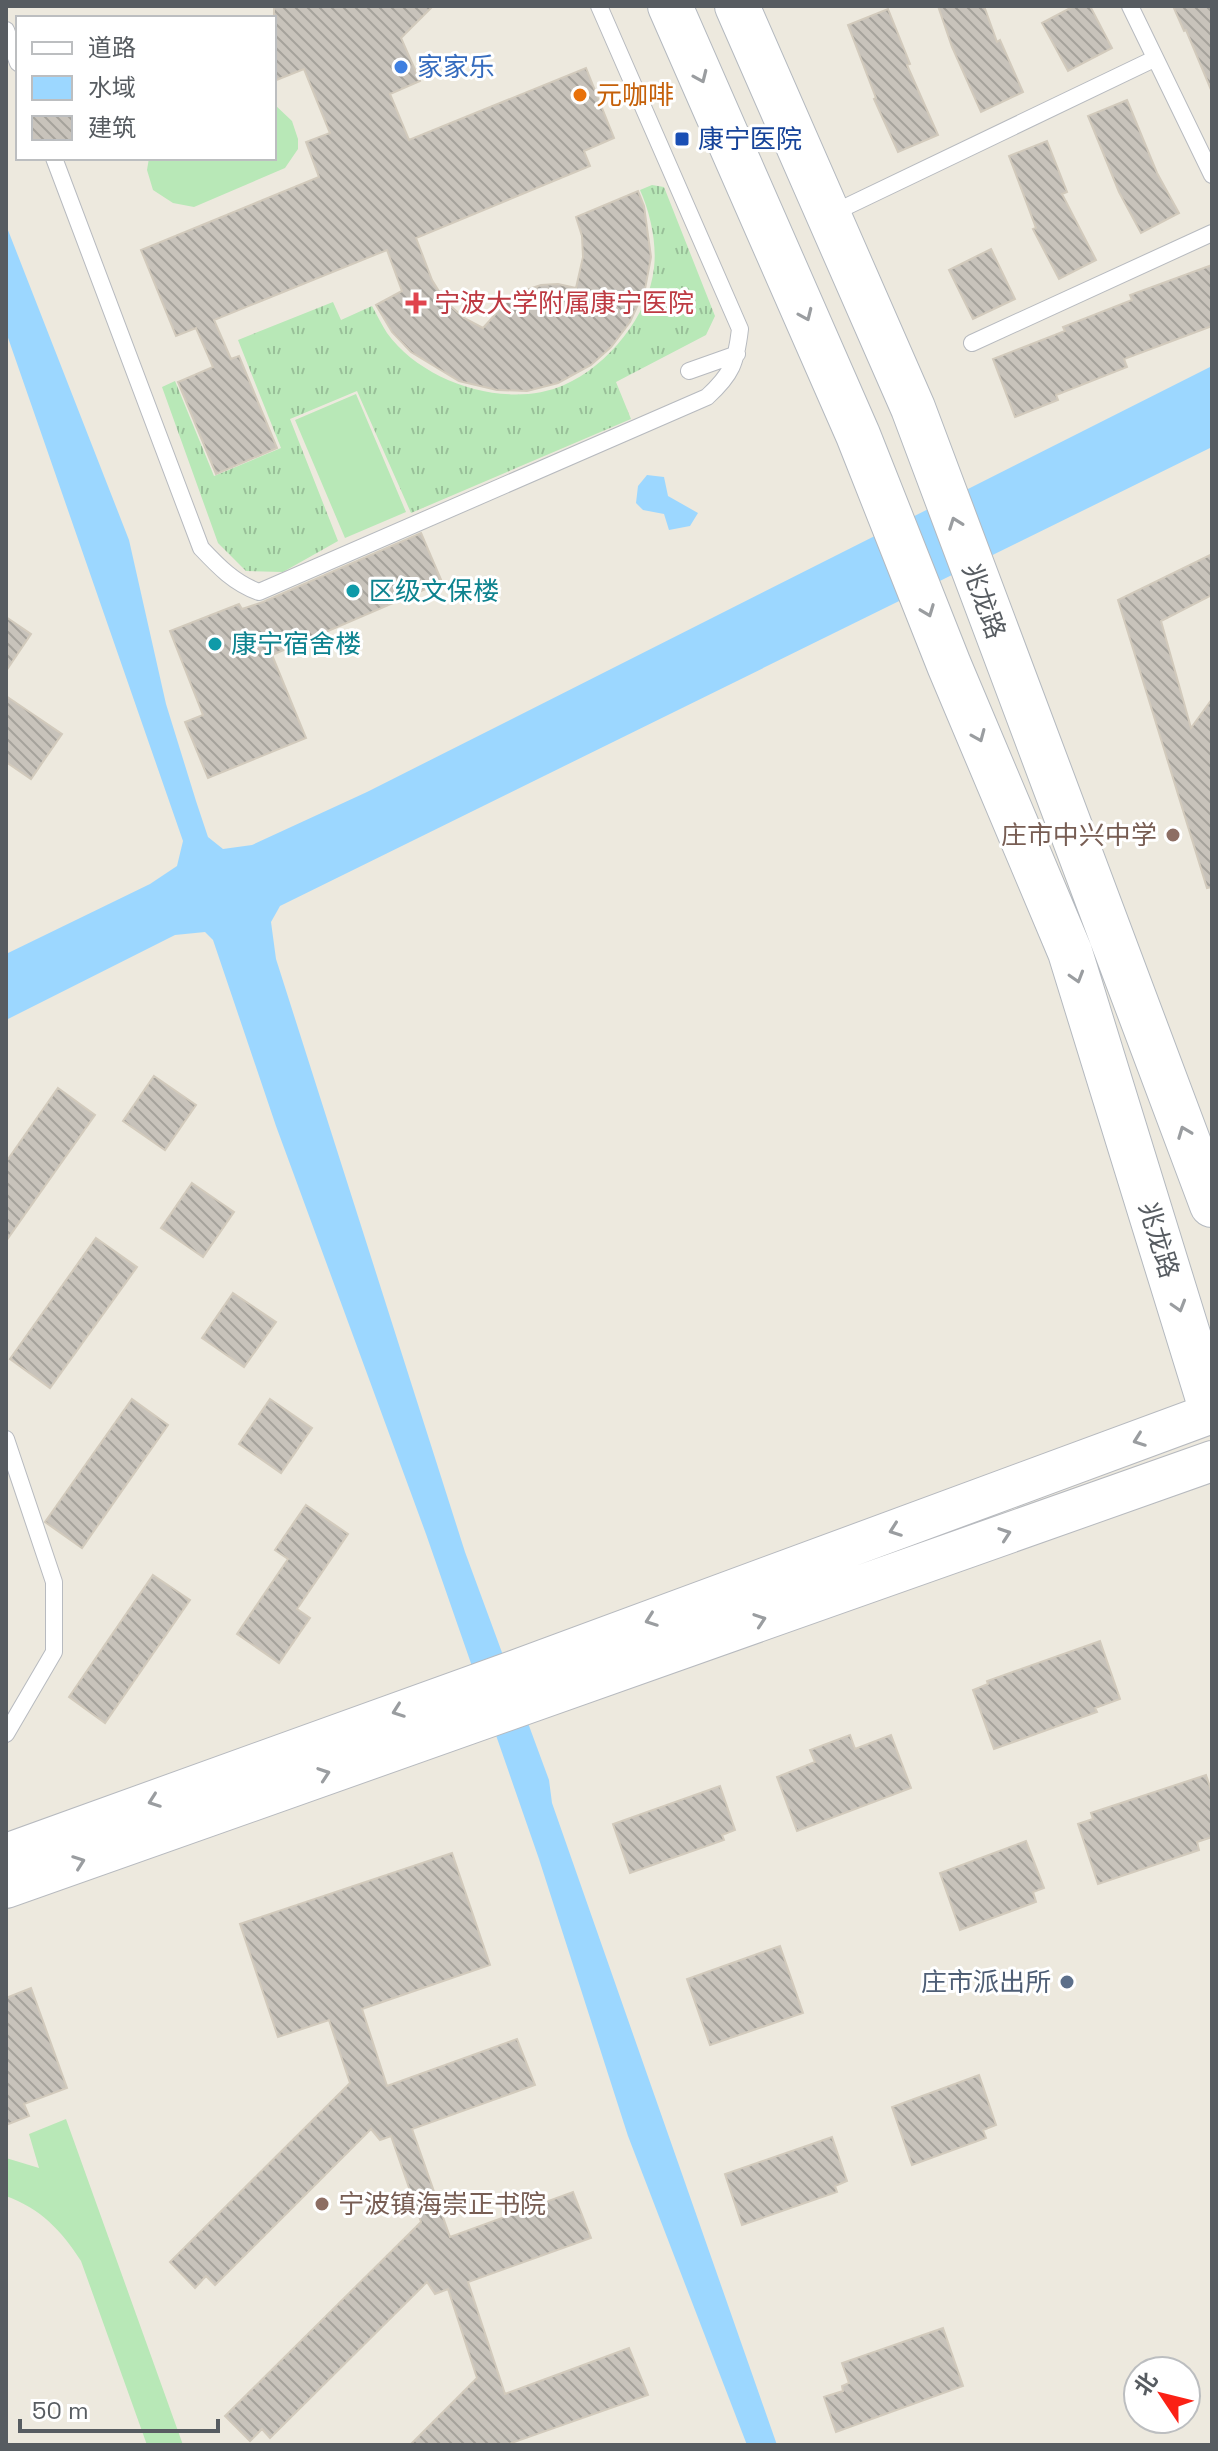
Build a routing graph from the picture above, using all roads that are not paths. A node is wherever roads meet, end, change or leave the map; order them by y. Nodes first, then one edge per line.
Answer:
1 (599, 6) edge
2 (670, 6) edge
3 (737, 6) edge
4 (1130, 6) edge
5 (6, 30) edge
6 (16, 58) edge
7 (1154, 59) junction
8 (55, 160) edge
9 (1212, 175) edge
10 (830, 215) junction
11 (1212, 233) edge
12 (972, 343) dead end
13 (737, 354) junction
14 (689, 371) dead end
15 (1212, 1205) edge
16 (1212, 1413) edge
17 (6, 1439) edge
18 (1212, 1461) edge
19 (522, 1686) junction
20 (477, 1701) junction
21 (6, 1734) edge
22 (6, 1854) edge
23 (6, 1888) edge

1 - 13 lane
2 -> 16 main road, 兆龙路
3 - 10 main road, 兆龙路
4 - 7 lane
5 - 6 lane
7 - 9 lane
7 - 10 lane
8 - 13 lane
15 -> 10 main road, 兆龙路
11 - 12 lane
13 - 14 lane
16 -> 19 street
17 - 21 lane
19 -> 18 street
19 - 20 street
20 -> 22 street
23 -> 20 street

